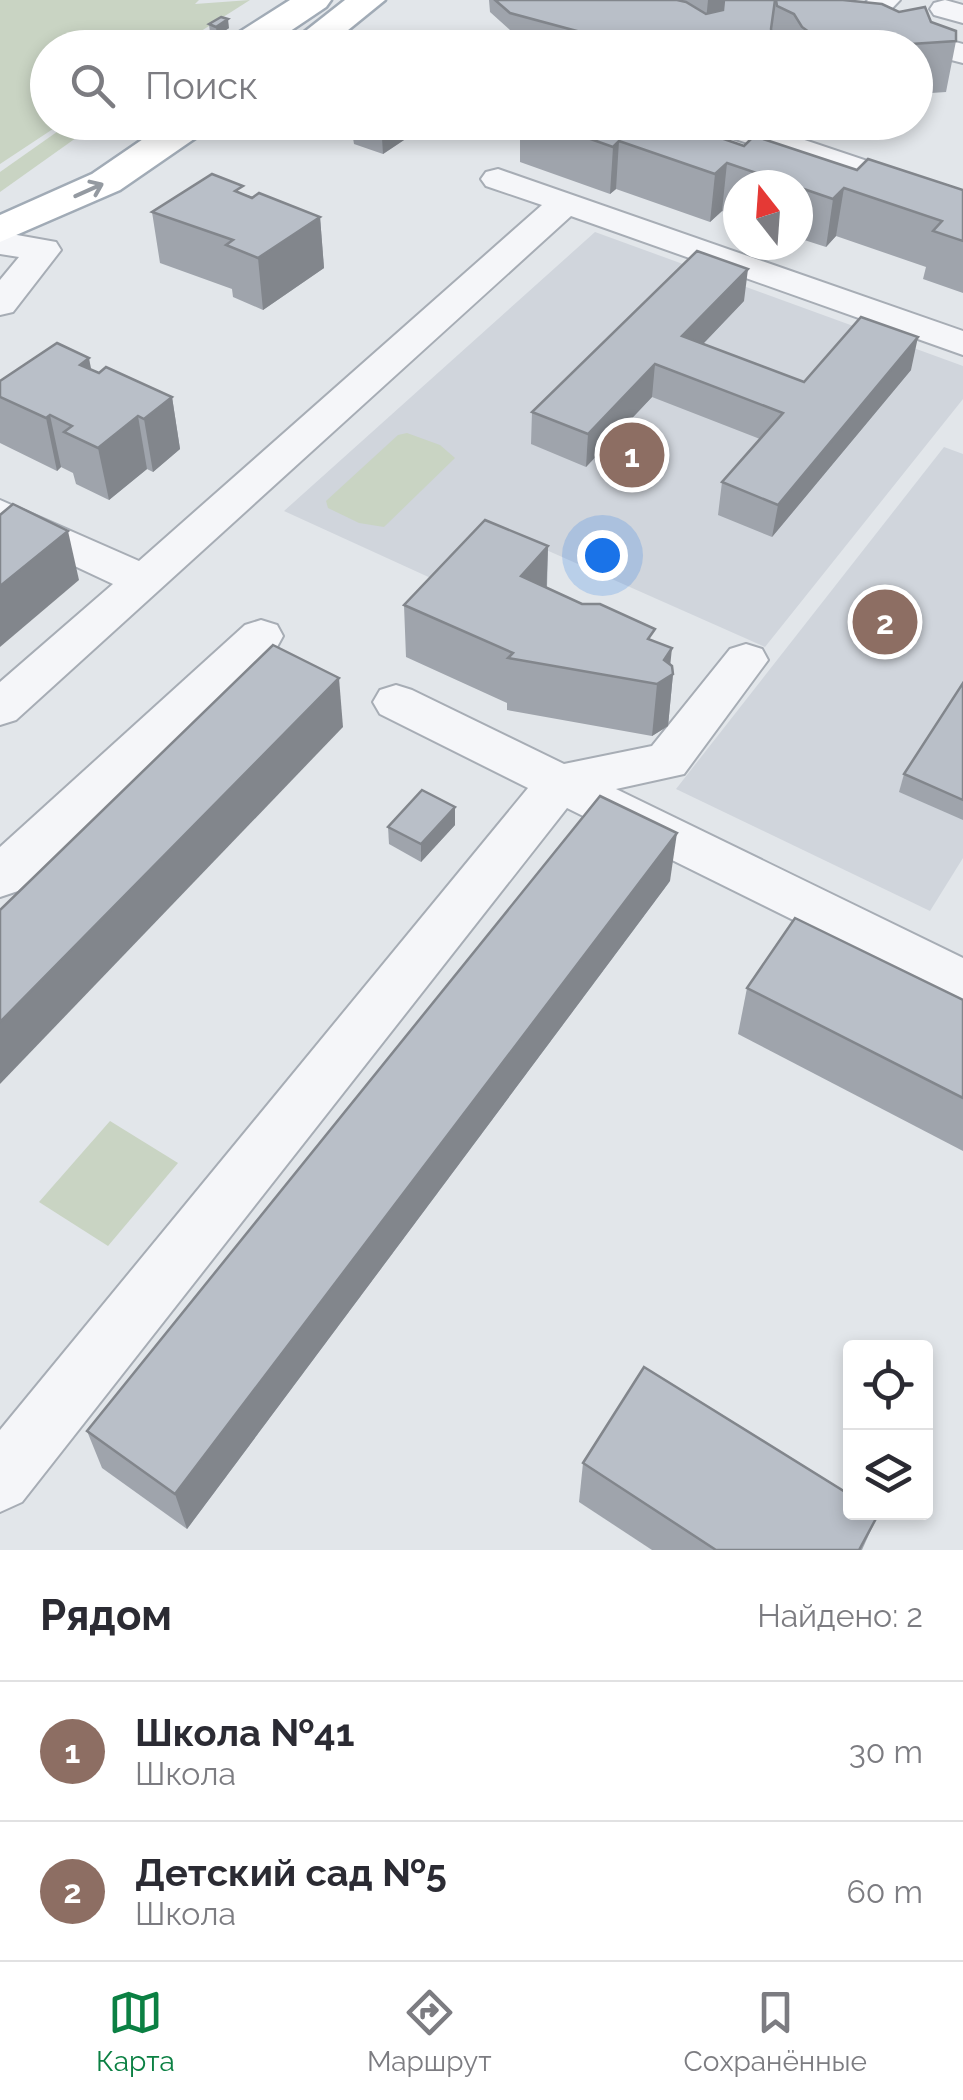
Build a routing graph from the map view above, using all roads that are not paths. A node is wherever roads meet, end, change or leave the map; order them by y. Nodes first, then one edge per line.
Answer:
1 (314, 0) edge
2 (368, 0) edge
3 (885, 0) edge
4 (268, 30) edge
5 (327, 30) edge
6 (873, 30) edge
7 (933, 46) edge
8 (963, 54) edge
9 (168, 140) edge
10 (771, 140) edge
11 (821, 140) edge
12 (78, 155) dead end
13 (498, 178) dead end
14 (929, 193) junction
15 (566, 202) junction
16 (963, 204) edge
17 (0, 220) edge
18 (0, 230) edge
19 (0, 243) edge
20 (712, 253) junction
21 (684, 280) edge
22 (0, 304) edge
23 (963, 344) edge
24 (0, 514) edge
25 (144, 580) junction
26 (261, 636) dead end
27 (746, 660) dead end
28 (396, 702) dead end
29 (0, 708) edge
30 (560, 783) junction
31 (0, 877) edge
32 (963, 982) edge
33 (0, 1480) edge

1 - 4 main road
2 - 5 main road
3 - 6 street
7 - 8 street
18 -> 9 main road
10 - 14 street
11 - 14 street
12 - 17 main road
13 - 15 street
14 - 16 street
15 - 20 street
15 - 25 street
19 - 22 street
20 - 21 street
20 - 23 street
24 - 25 street
25 - 29 street
26 - 31 street
27 - 30 street
28 - 30 street
30 - 32 street
30 - 33 street

